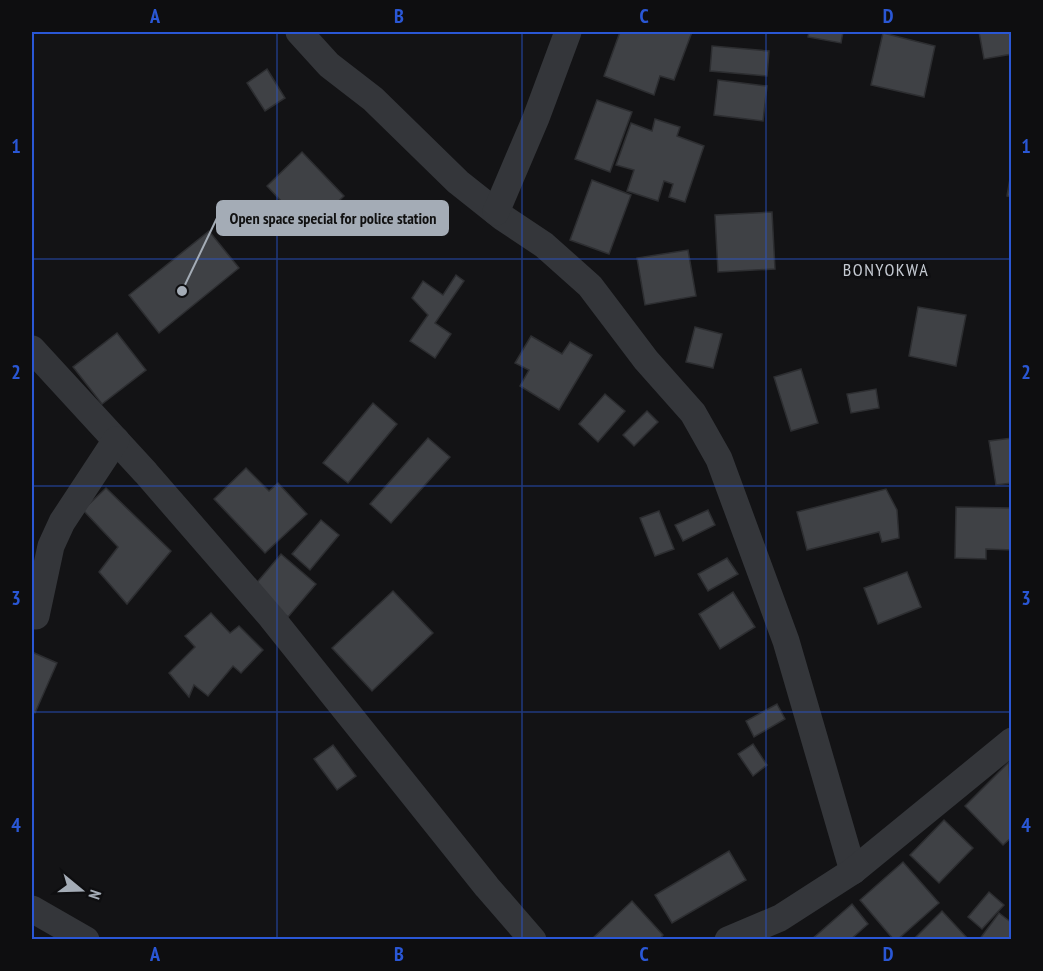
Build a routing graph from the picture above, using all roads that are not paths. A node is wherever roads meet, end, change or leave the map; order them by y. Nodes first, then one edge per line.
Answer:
1 (298, 32) edge
2 (568, 32) edge
3 (496, 212) junction
4 (32, 349) edge
5 (116, 440) junction
6 (36, 616) dead end
7 (1011, 741) edge
8 (853, 871) junction
9 (32, 909) edge
10 (784, 929) edge
11 (86, 939) edge
12 (532, 939) edge
13 (728, 939) edge

1 - 3 street
2 - 3 street
3 - 8 street
4 - 5 street
5 - 6 street
5 - 12 street
7 - 8 street
8 - 10 street
9 - 11 street
10 - 13 street

